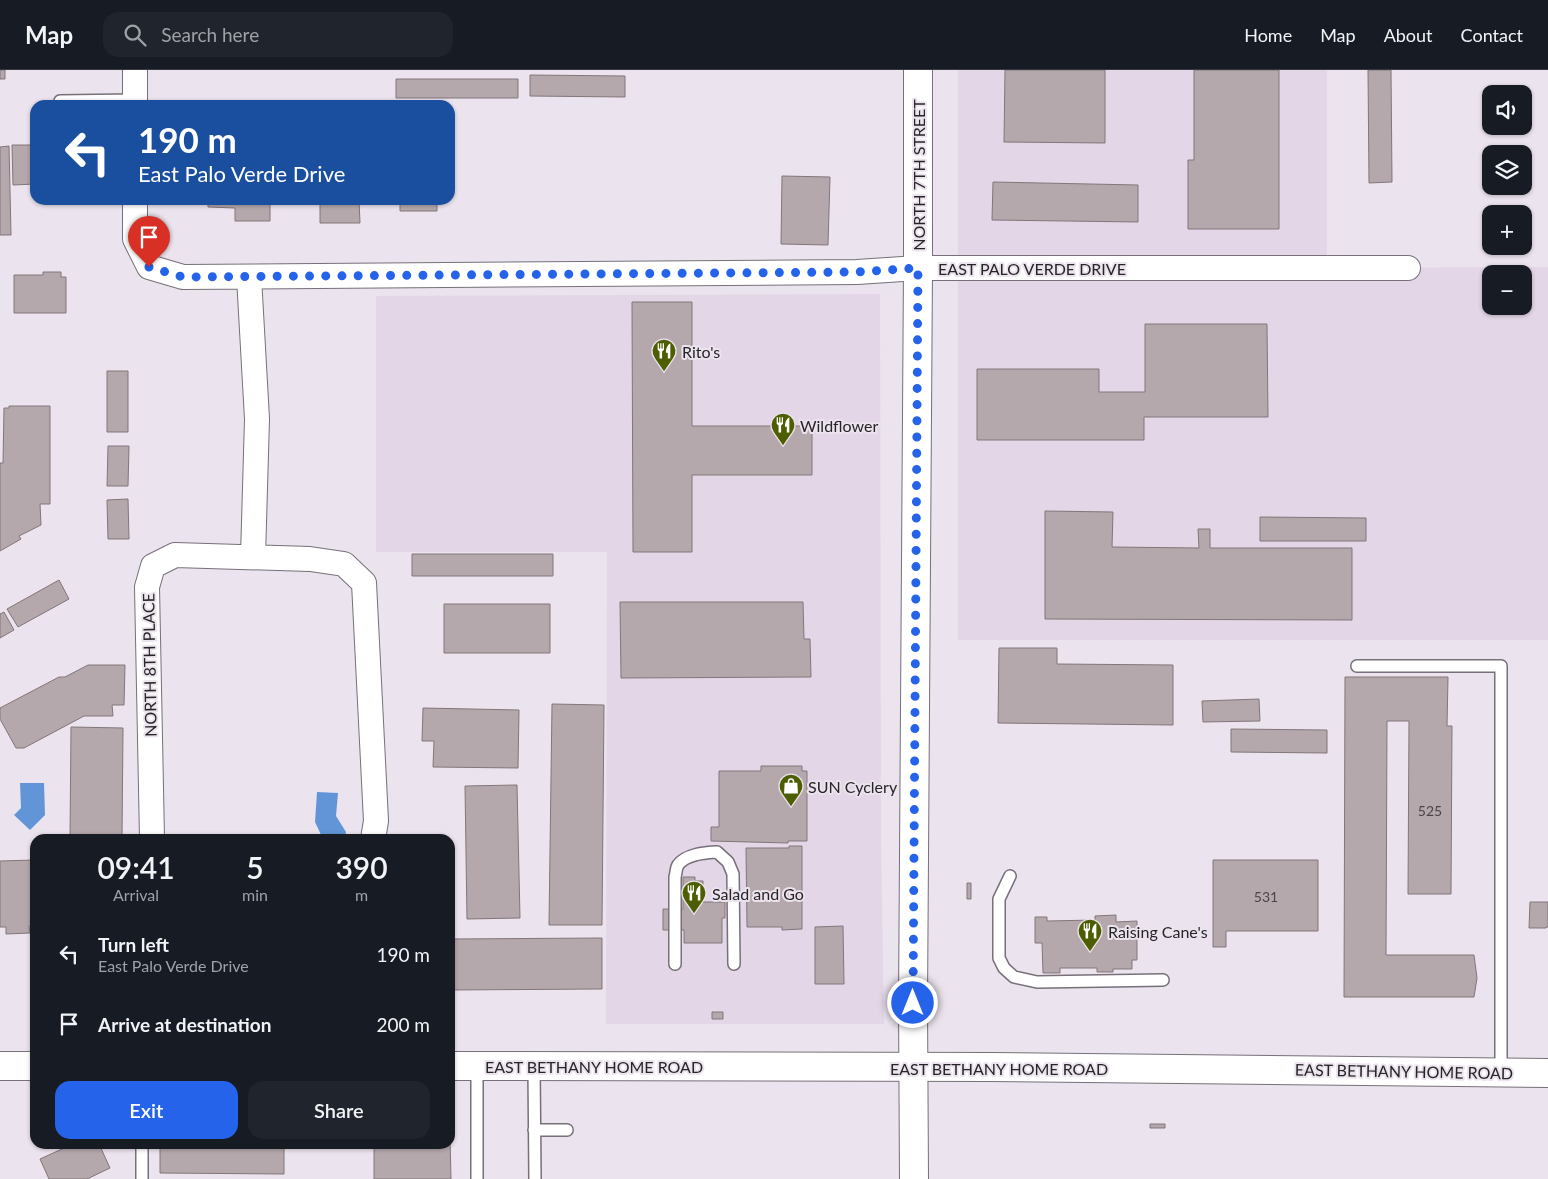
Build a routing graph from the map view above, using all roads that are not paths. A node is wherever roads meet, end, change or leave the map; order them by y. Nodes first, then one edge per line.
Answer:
1 (134, 70) edge
2 (918, 70) edge
3 (135, 100) edge
4 (135, 205) edge
5 (918, 268) junction
6 (1408, 268) dead end
7 (249, 277) junction
8 (253, 557) junction
9 (1357, 666) dead end
10 (152, 834) edge
11 (374, 834) edge
12 (1010, 876) dead end
13 (675, 964) dead end
14 (734, 964) dead end
15 (1163, 980) dead end
16 (0, 1066) edge
17 (30, 1066) edge
18 (455, 1066) edge
19 (477, 1066) junction
20 (534, 1066) junction
21 (913, 1068) junction
22 (1501, 1072) junction
23 (1548, 1073) edge
24 (534, 1130) junction
25 (568, 1130) dead end
26 (142, 1149) edge
27 (142, 1179) edge
28 (477, 1179) edge
29 (535, 1179) edge
30 (914, 1179) edge

1 - 3 street
2 - 5 main road, NORTH 7TH STREET
4 - 7 street, EAST PALO VERDE DRIVE
5 - 6 street, EAST PALO VERDE DRIVE
5 - 7 street, EAST PALO VERDE DRIVE
5 - 21 main road, NORTH 7TH STREET
7 - 8 street
8 - 10 street, NORTH 8TH PLACE
8 - 11 street, NORTH 8TH PLACE
9 - 22 lane
12 - 15 lane
13 - 14 lane
16 - 17 main road
18 - 19 main road, EAST BETHANY HOME ROAD
19 - 20 main road, EAST BETHANY HOME ROAD
19 - 28 lane
20 - 21 main road, EAST BETHANY HOME ROAD
20 - 24 lane
21 - 22 main road, EAST BETHANY HOME ROAD
21 - 30 main road, NORTH 7TH STREET
22 - 23 main road, EAST BETHANY HOME ROAD
24 - 25 lane
24 - 29 lane
26 - 27 lane

